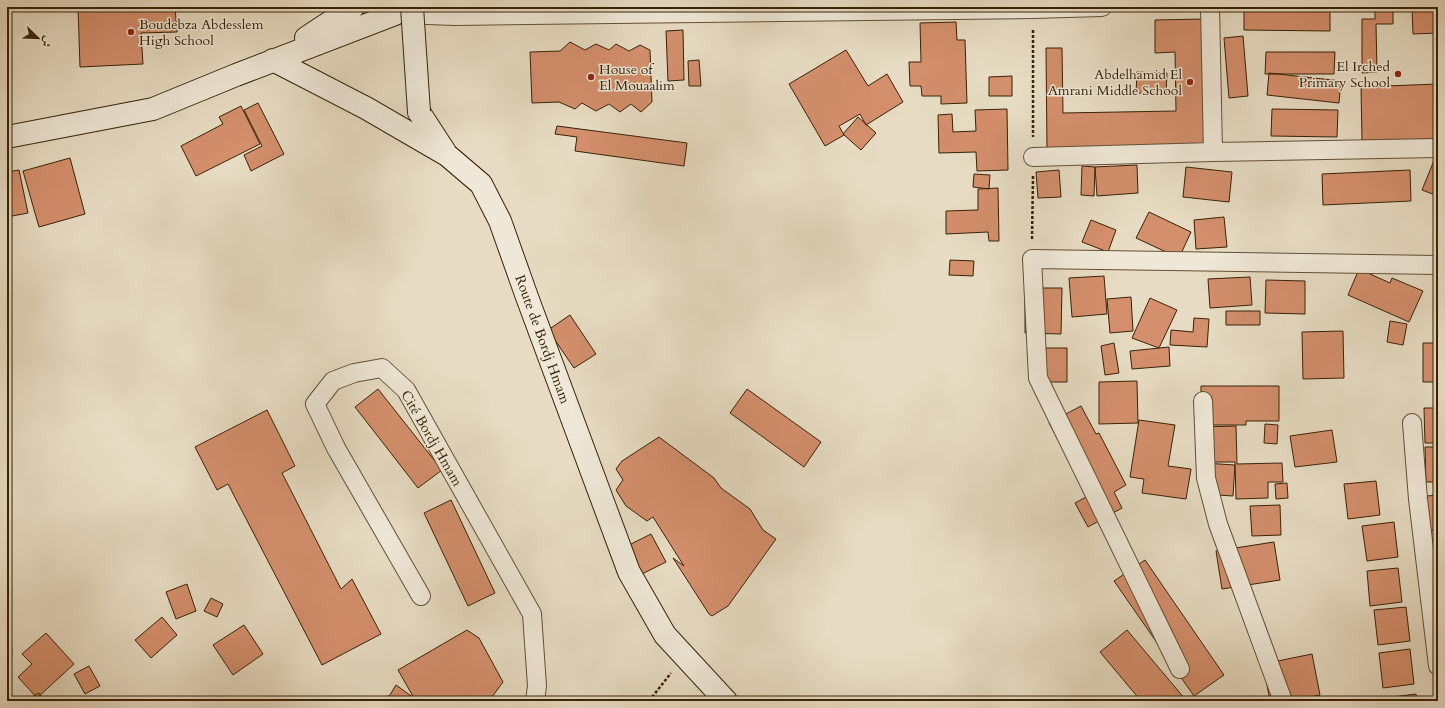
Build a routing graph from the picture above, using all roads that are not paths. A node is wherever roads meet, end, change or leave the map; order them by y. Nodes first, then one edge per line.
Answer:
1 (353, 7) edge
2 (1102, 7) edge
3 (1210, 7) edge
4 (1033, 8) edge
5 (404, 10) edge
6 (454, 11) edge
7 (273, 60) junction
8 (7, 136) edge
9 (1438, 148) edge
10 (1213, 152) junction
11 (447, 155) junction
12 (1033, 158) road end
13 (1438, 265) edge
14 (1203, 401) dead end
15 (1412, 423) dead end
16 (421, 596) dead end
17 (1438, 666) edge
18 (1180, 669) dead end
19 (535, 701) edge
20 (726, 701) edge
21 (1284, 701) edge

1 - 7 main road
2 - 4 street
3 - 10 street
4 - 6 street
5 - 6 street
5 - 7 main road
5 - 11 main road, bridge
7 - 8 main road
7 - 11 main road, Route de Bordj Hmam
9 - 10 street
10 - 12 street
11 - 20 main road, Route de Bordj Hmam
13 - 18 street
14 - 21 street
15 - 17 street
16 - 19 street, Cité Bordj Hmam

